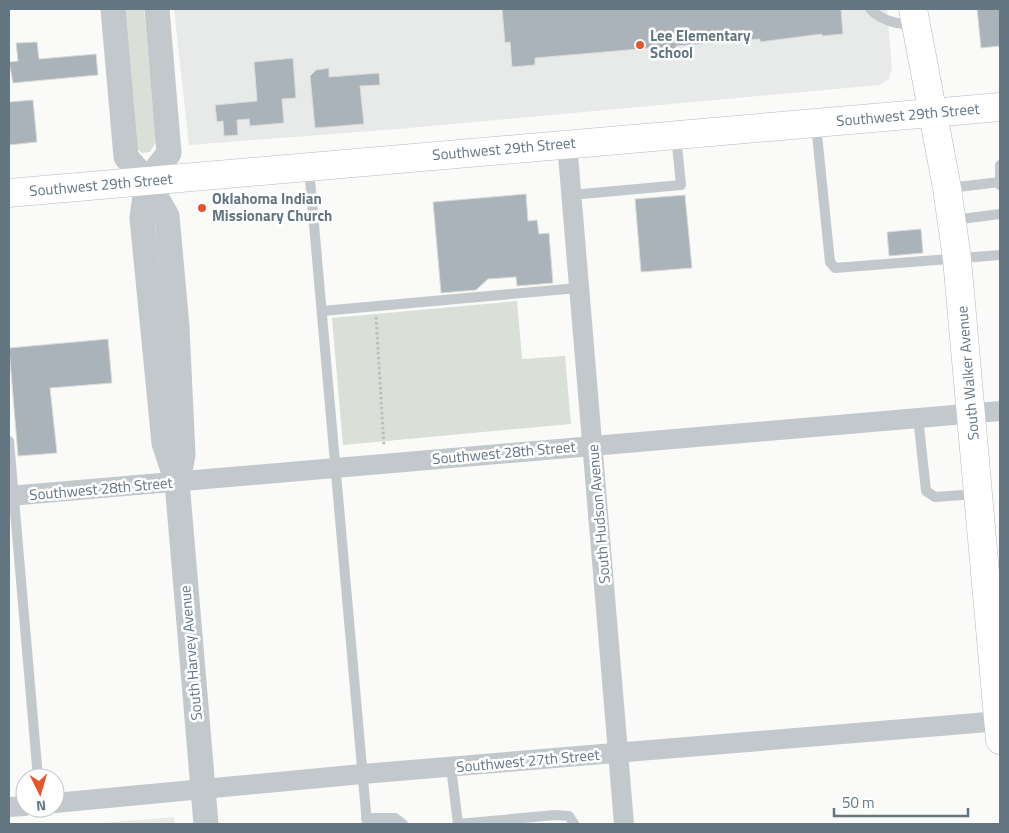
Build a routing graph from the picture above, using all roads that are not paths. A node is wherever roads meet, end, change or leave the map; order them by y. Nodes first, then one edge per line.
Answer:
1 (113, 9) edge
2 (157, 9) edge
3 (870, 9) edge
4 (914, 18) edge
5 (1000, 107) edge
6 (933, 112) junction
7 (816, 122) junction
8 (676, 134) junction
9 (567, 143) junction
10 (1000, 165) edge
11 (308, 166) junction
12 (147, 181) junction
13 (1000, 184) edge
14 (947, 188) junction
15 (9, 193) edge
16 (571, 195) junction
17 (1000, 214) edge
18 (952, 220) junction
19 (1000, 255) edge
20 (957, 258) junction
21 (578, 288) junction
22 (322, 311) junction
23 (1000, 411) edge
24 (972, 413) junction
25 (918, 417) junction
26 (9, 441) edge
27 (593, 445) junction
28 (335, 469) junction
29 (177, 482) junction
30 (979, 494) junction
31 (11, 496) edge
32 (1000, 728) edge
33 (619, 754) junction
34 (451, 767) junction
35 (37, 768) edge
36 (362, 774) junction
37 (203, 790) junction
38 (65, 802) edge
39 (366, 821) edge
40 (206, 824) edge
41 (403, 824) edge
42 (458, 824) edge
43 (574, 824) edge
44 (624, 824) edge

1 - 12 street, South Harvey Avenue
2 - 12 street
3 - 4 lane
4 - 6 main road, South Walker Avenue
5 - 6 main road, Southwest 29th Street
6 - 7 main road, Southwest 29th Street
6 - 14 main road, South Walker Avenue
7 - 8 main road, Southwest 29th Street
7 - 20 lane
8 - 9 main road, Southwest 29th Street
8 - 16 lane
9 - 11 main road, Southwest 29th Street
9 - 16 street, South Hudson Avenue
10 - 13 lane
11 - 12 main road, Southwest 29th Street
11 - 22 lane
12 - 15 main road, Southwest 29th Street
12 - 29 street, South Harvey Avenue
13 - 14 lane
14 - 18 main road, South Walker Avenue
16 - 21 street, South Hudson Avenue
17 - 18 lane
18 - 20 main road, South Walker Avenue
19 - 20 lane
20 - 24 main road, South Walker Avenue
21 - 22 lane
21 - 27 street, South Hudson Avenue
22 - 28 lane
23 - 24 street, Southwest 28th Street
24 - 25 street, Southwest 28th Street
24 - 30 main road, South Walker Avenue
25 - 27 street, Southwest 28th Street
25 - 30 lane
26 - 31 lane
27 - 28 street, Southwest 28th Street
27 - 33 street, South Hudson Avenue
28 - 29 street, Southwest 28th Street
28 - 36 lane
29 - 31 street, Southwest 28th Street
29 - 37 street, South Harvey Avenue
30 - 32 main road, South Walker Avenue
31 - 35 lane
32 - 33 street, Southwest 27th Street
33 - 34 street, Southwest 27th Street
33 - 44 street, South Hudson Avenue
34 - 36 street, Southwest 27th Street
34 - 42 lane
36 - 37 street, Southwest 27th Street
36 - 39 lane
37 - 38 street, Southwest 27th Street
37 - 40 street, South Harvey Avenue
39 - 41 lane
42 - 43 lane

